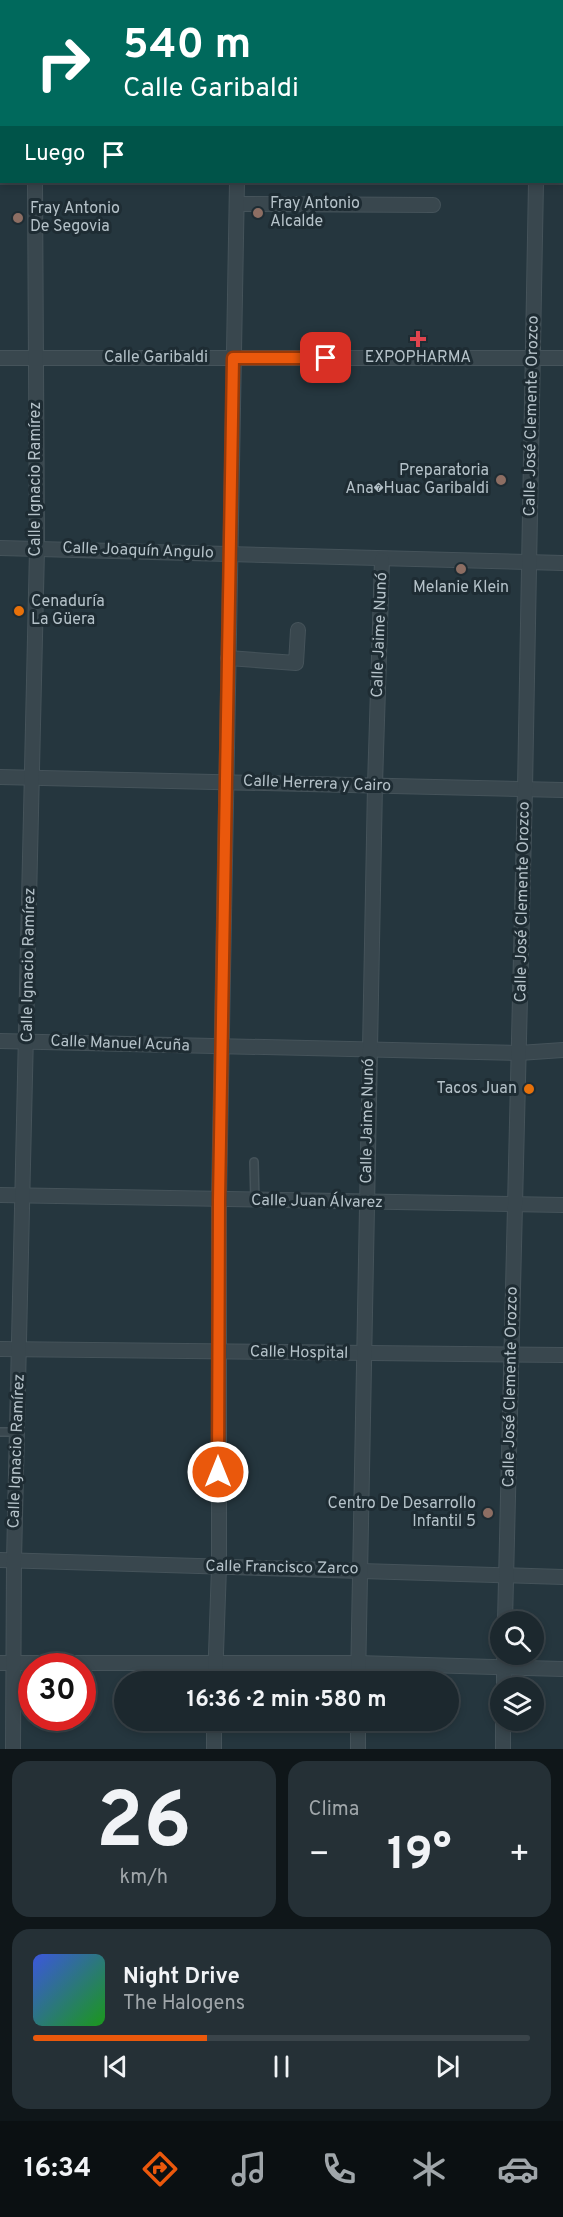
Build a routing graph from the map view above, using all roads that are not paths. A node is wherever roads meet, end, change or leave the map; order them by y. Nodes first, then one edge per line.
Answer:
1 (35, 183) edge
2 (237, 183) edge
3 (536, 183) edge
4 (237, 204) junction
5 (433, 205) dead end
6 (0, 358) edge
7 (35, 358) junction
8 (233, 358) junction
9 (533, 358) junction
10 (563, 358) edge
11 (0, 548) edge
12 (37, 549) junction
13 (230, 554) junction
14 (382, 560) junction
15 (529, 563) junction
16 (563, 563) edge
17 (298, 630) dead end
18 (228, 658) junction
19 (0, 777) edge
20 (32, 778) junction
21 (226, 781) junction
22 (375, 785) junction
23 (525, 789) junction
24 (563, 790) edge
25 (0, 1041) edge
26 (27, 1041) junction
27 (222, 1047) junction
28 (370, 1050) junction
29 (563, 1050) edge
30 (519, 1053) junction
31 (254, 1162) dead end
32 (0, 1195) edge
33 (23, 1196) junction
34 (219, 1200) junction
35 (255, 1201) junction
36 (366, 1203) junction
37 (563, 1205) edge
38 (515, 1206) junction
39 (0, 1349) edge
40 (20, 1350) junction
41 (217, 1352) junction
42 (362, 1354) junction
43 (563, 1354) edge
44 (512, 1355) junction
45 (0, 1432) edge
46 (18, 1432) junction
47 (0, 1560) edge
48 (14, 1561) junction
49 (219, 1567) junction
50 (361, 1570) junction
51 (506, 1575) junction
52 (563, 1577) edge
53 (505, 1611) edge
54 (490, 1660) edge
55 (0, 1663) edge
56 (14, 1663) junction
57 (215, 1663) junction
58 (357, 1663) junction
59 (537, 1665) edge
60 (563, 1669) edge
61 (215, 1671) edge
62 (357, 1671) edge
63 (214, 1731) edge
64 (358, 1731) edge
65 (503, 1731) edge
66 (13, 1749) edge
67 (213, 1749) edge
68 (358, 1749) edge
69 (503, 1749) edge

1 - 7 street, Calle Ignacio Ramírez
2 - 4 street
3 - 9 street, Calle José Clemente Orozco
4 - 5 street
4 - 8 street
6 - 7 street, Calle Garibaldi
7 - 8 street, Calle Garibaldi
7 - 12 street, Calle Ignacio Ramírez
8 - 9 street, Calle Garibaldi
8 - 13 street
9 - 10 street, Calle Garibaldi
9 - 15 street, Calle José Clemente Orozco
11 - 12 street, Calle Joaquín Angulo
12 - 13 street, Calle Joaquín Angulo
12 - 20 street, Calle Ignacio Ramírez
13 - 14 street, Calle Joaquín Angulo
13 - 18 street
14 - 15 street, Calle Joaquín Angulo
14 - 22 street, Calle Jaime Nunó
15 - 16 street, Calle Joaquín Angulo
15 - 23 street, Calle José Clemente Orozco
17 - 18 street
18 - 21 street
19 - 20 street, Calle Herrera y Cairo
20 - 21 street, Calle Herrera y Cairo
20 - 26 street, Calle Ignacio Ramírez
21 - 22 street, Calle Herrera y Cairo
21 - 27 street
22 - 23 street, Calle Herrera y Cairo
22 - 28 street, Calle Jaime Nunó
23 - 24 street, Calle Herrera y Cairo
23 - 30 street, Calle José Clemente Orozco
25 - 26 street, Calle Manuel Acuña
26 - 27 street, Calle Manuel Acuña
26 - 33 street, Calle Ignacio Ramírez
27 - 28 street, Calle Manuel Acuña
27 - 34 street
28 - 30 street, Calle Manuel Acuña
28 - 36 street, Calle Jaime Nunó
29 - 30 street, Calle Manuel Acuña
30 - 38 street, Calle José Clemente Orozco
31 - 35 lane
32 - 33 street, Calle Juan Álvarez
33 - 34 street, Calle Juan Álvarez
33 - 40 street, Calle Ignacio Ramírez
34 - 35 street, Calle Juan Álvarez
34 - 41 street
35 - 36 street, Calle Juan Álvarez
36 - 38 street, Calle Juan Álvarez
36 - 42 street, Calle Jaime Nunó
37 - 38 street, Calle Juan Álvarez
38 - 44 street, Calle José Clemente Orozco
39 - 40 street, Calle Hospital
40 - 41 street, Calle Hospital
40 - 46 street, Calle Ignacio Ramírez
41 - 42 street, Calle Hospital
41 - 49 street
42 - 44 street, Calle Hospital
42 - 50 street, Calle Jaime Nunó
43 - 44 street, Calle Hospital
44 - 51 street, Calle José Clemente Orozco
45 - 46 lane
46 - 48 street, Calle Ignacio Ramírez
47 - 48 street, Calle Francisco Zarco
48 - 49 street, Calle Francisco Zarco
48 - 56 street, Calle Ignacio Ramírez
49 - 50 street, Calle Francisco Zarco
49 - 57 street
50 - 51 street, Calle Francisco Zarco
50 - 58 street, Calle Jaime Nunó
51 - 52 street, Calle Francisco Zarco
51 - 53 street, Calle José Clemente Orozco
54 - 58 street
55 - 56 street
56 - 57 street
56 - 66 street, Calle Ignacio Ramírez
57 - 58 street
57 - 61 street
58 - 62 street, Calle Jaime Nunó
59 - 60 street
63 - 67 street
64 - 68 street
65 - 69 street

